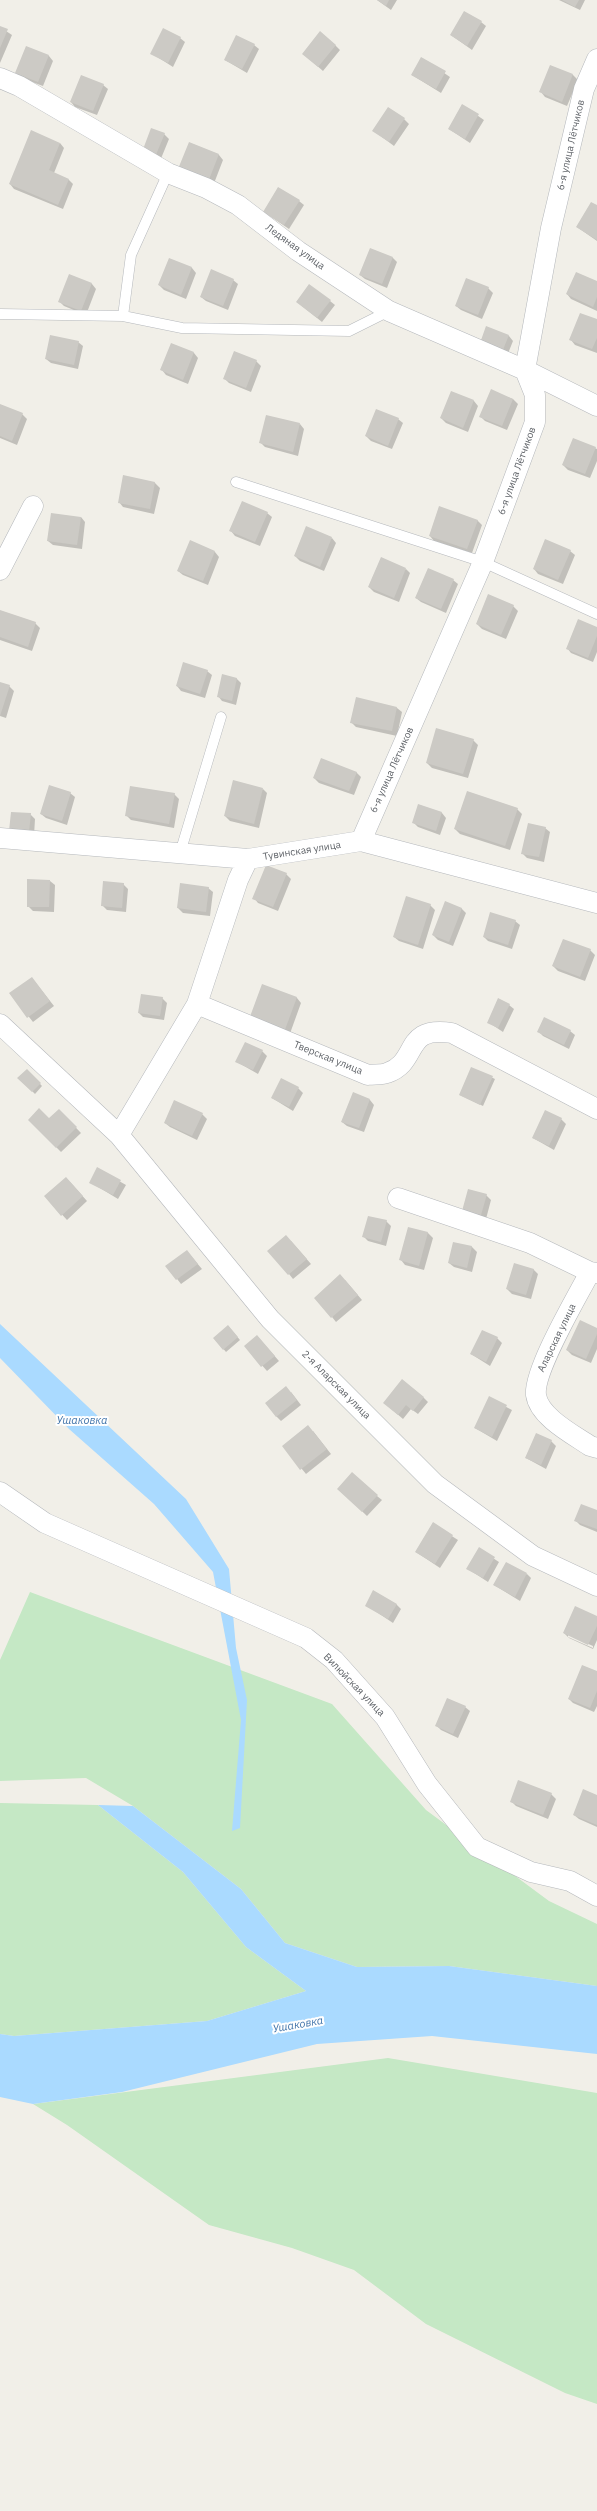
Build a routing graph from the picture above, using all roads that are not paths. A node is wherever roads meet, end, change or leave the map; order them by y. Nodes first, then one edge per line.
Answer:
1 (597, 60) edge
2 (0, 78) edge
3 (168, 173) junction
4 (389, 311) junction
5 (0, 314) edge
6 (123, 316) junction
7 (525, 370) junction
8 (597, 406) edge
9 (236, 482) dead end
10 (33, 506) dead end
11 (483, 562) junction
12 (0, 570) edge
13 (597, 614) edge
14 (221, 717) dead end
15 (0, 838) edge
16 (361, 841) junction
17 (180, 853) junction
18 (248, 859) junction
19 (597, 903) edge
20 (197, 1004) junction
21 (0, 1024) edge
22 (597, 1108) edge
23 (119, 1135) junction
24 (398, 1198) dead end
25 (593, 1273) edge
26 (597, 1448) edge
27 (0, 1492) edge
28 (597, 1586) edge
29 (597, 1896) edge

1 - 7 street, 6-я улица Лётчиков
2 - 3 street, Ледяная улица
3 - 4 street, Ледяная улица
3 - 6 lane
4 - 6 lane
4 - 7 street, Ледяная улица
5 - 6 lane
7 - 8 street, Ледяная улица
7 - 11 street, 6-я улица Лётчиков
9 - 11 lane
10 - 12 street
11 - 13 lane
11 - 16 street, 6-я улица Лётчиков
14 - 17 lane
15 - 17 street, Тувинская улица
16 - 18 street, Тувинская улица
16 - 19 street, Тувинская улица
17 - 18 street, Тувинская улица
18 - 20 street
20 - 22 street, Тверская улица
20 - 23 street
21 - 23 street, 2-я Аларская улица
23 - 28 street, 2-я Аларская улица
24 - 25 street
25 - 26 street, Аларская улица
27 - 29 street, Вилюйская улица

